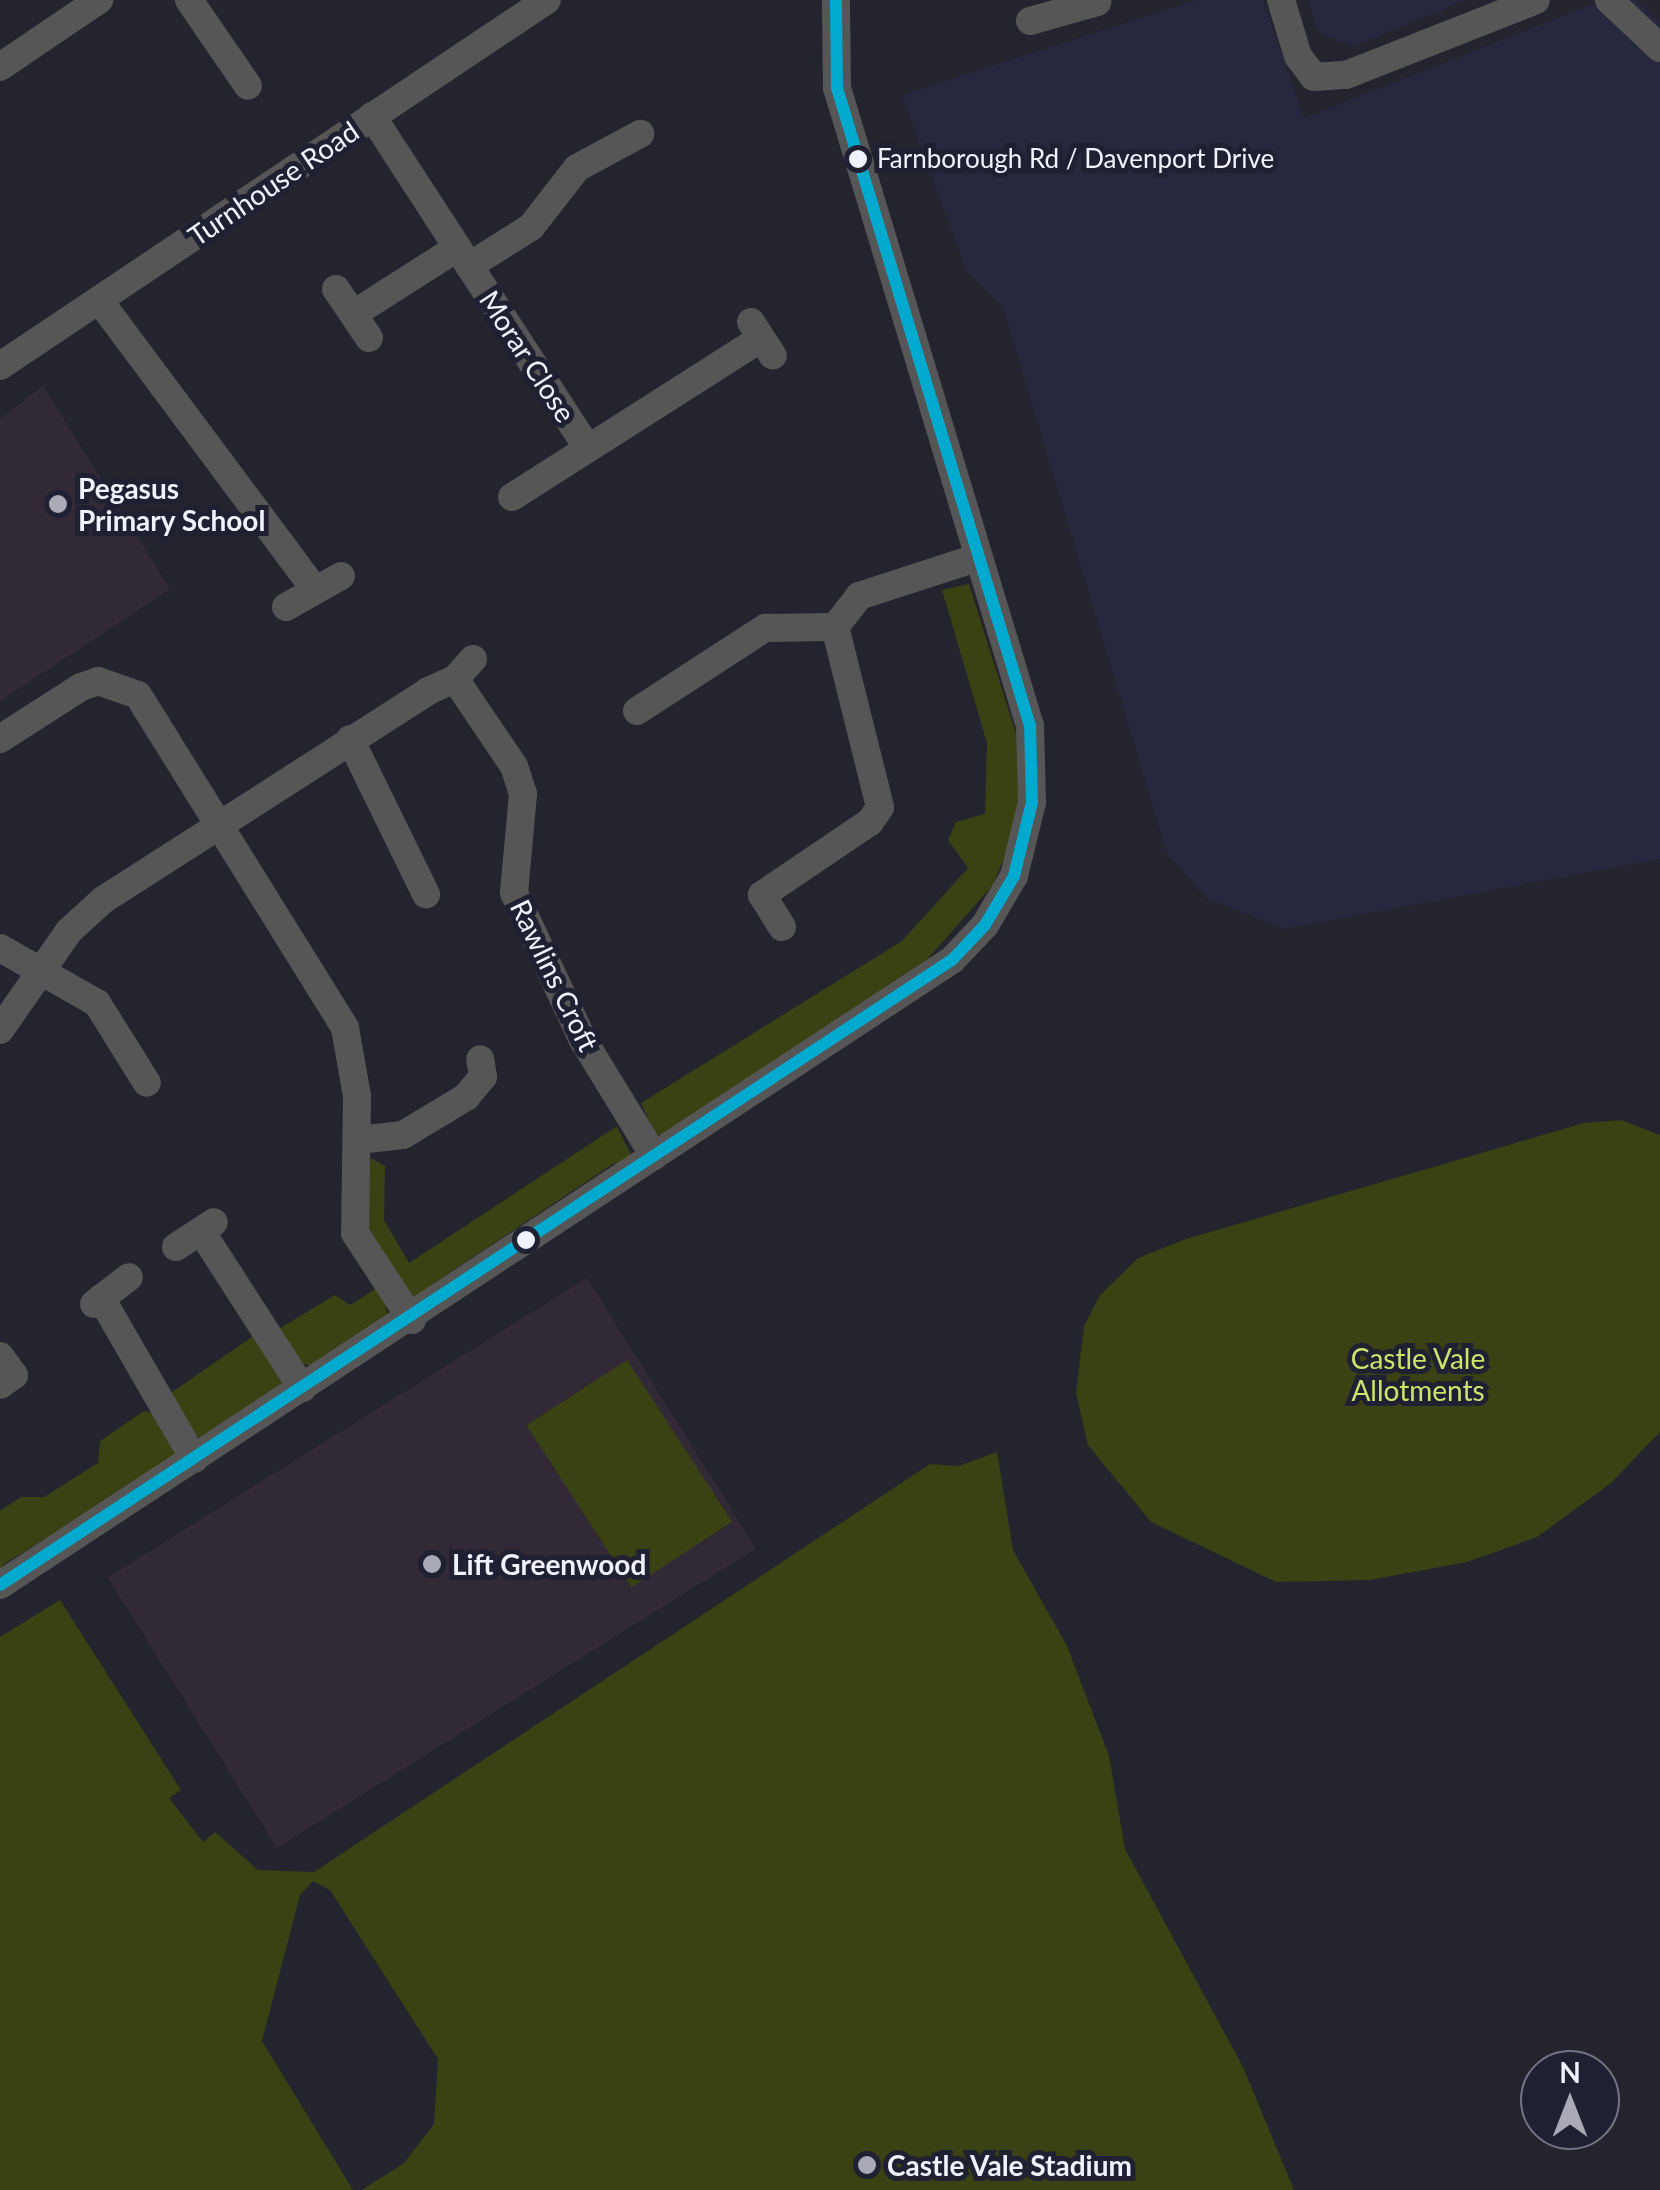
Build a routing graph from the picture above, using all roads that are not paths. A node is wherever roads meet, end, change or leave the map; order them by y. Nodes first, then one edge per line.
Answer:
1 (99, 0) edge
2 (189, 0) edge
3 (547, 0) edge
4 (836, 0) edge
5 (1281, 0) edge
6 (1536, 0) edge
7 (1609, 0) edge
8 (1097, 2) edge
9 (1062, 6) edge
10 (517, 8) edge
11 (1030, 21) dead end
12 (1660, 48) edge
13 (0, 66) edge
14 (248, 86) dead end
15 (372, 116) junction
16 (639, 133) dead end
17 (463, 257) junction
18 (336, 289) dead end
19 (99, 300) junction
20 (761, 339) dead end
21 (0, 366) edge
22 (586, 446) junction
23 (512, 497) dead end
24 (979, 557) junction
25 (341, 576) dead end
26 (314, 590) junction
27 (286, 607) dead end
28 (834, 627) junction
29 (637, 710) dead end
30 (350, 739) junction
31 (0, 740) edge
32 (218, 824) junction
33 (426, 894) dead end
34 (782, 927) dead end
35 (0, 948) edge
36 (40, 970) junction
37 (0, 1030) edge
38 (480, 1059) dead end
39 (148, 1084) dead end
40 (359, 1140) junction
41 (654, 1156) junction
42 (176, 1248) dead end
43 (130, 1277) dead end
44 (412, 1320) junction
45 (0, 1356) edge
46 (0, 1385) edge
47 (302, 1388) junction
48 (194, 1459) junction
49 (0, 1586) edge

1 - 13 street
2 - 14 street
3 - 10 street, Turnhouse Road
4 - 24 street
5 - 6 street
7 - 12 street
8 - 9 street
9 - 11 street
10 - 15 street, Turnhouse Road
15 - 17 street, Morar Close
15 - 19 street, Turnhouse Road
16 - 17 street, Morar Close
17 - 18 street, Morar Close
17 - 22 street, Morar Close
19 - 21 street, Turnhouse Road
19 - 26 street
20 - 22 street, Morar Close
22 - 23 street, Morar Close
24 - 28 street
24 - 41 street
25 - 26 street
26 - 27 street
28 - 29 street
28 - 34 street
30 - 32 street, Rawlins Croft
30 - 33 street
30 - 41 street, Rawlins Croft
31 - 32 street
32 - 36 street, Rawlins Croft
32 - 40 street
35 - 36 street
36 - 37 street, Rawlins Croft
36 - 39 street
38 - 40 street
40 - 44 street
41 - 44 street
42 - 47 street
43 - 48 street
44 - 47 street
45 - 46 street
47 - 48 street
48 - 49 street

